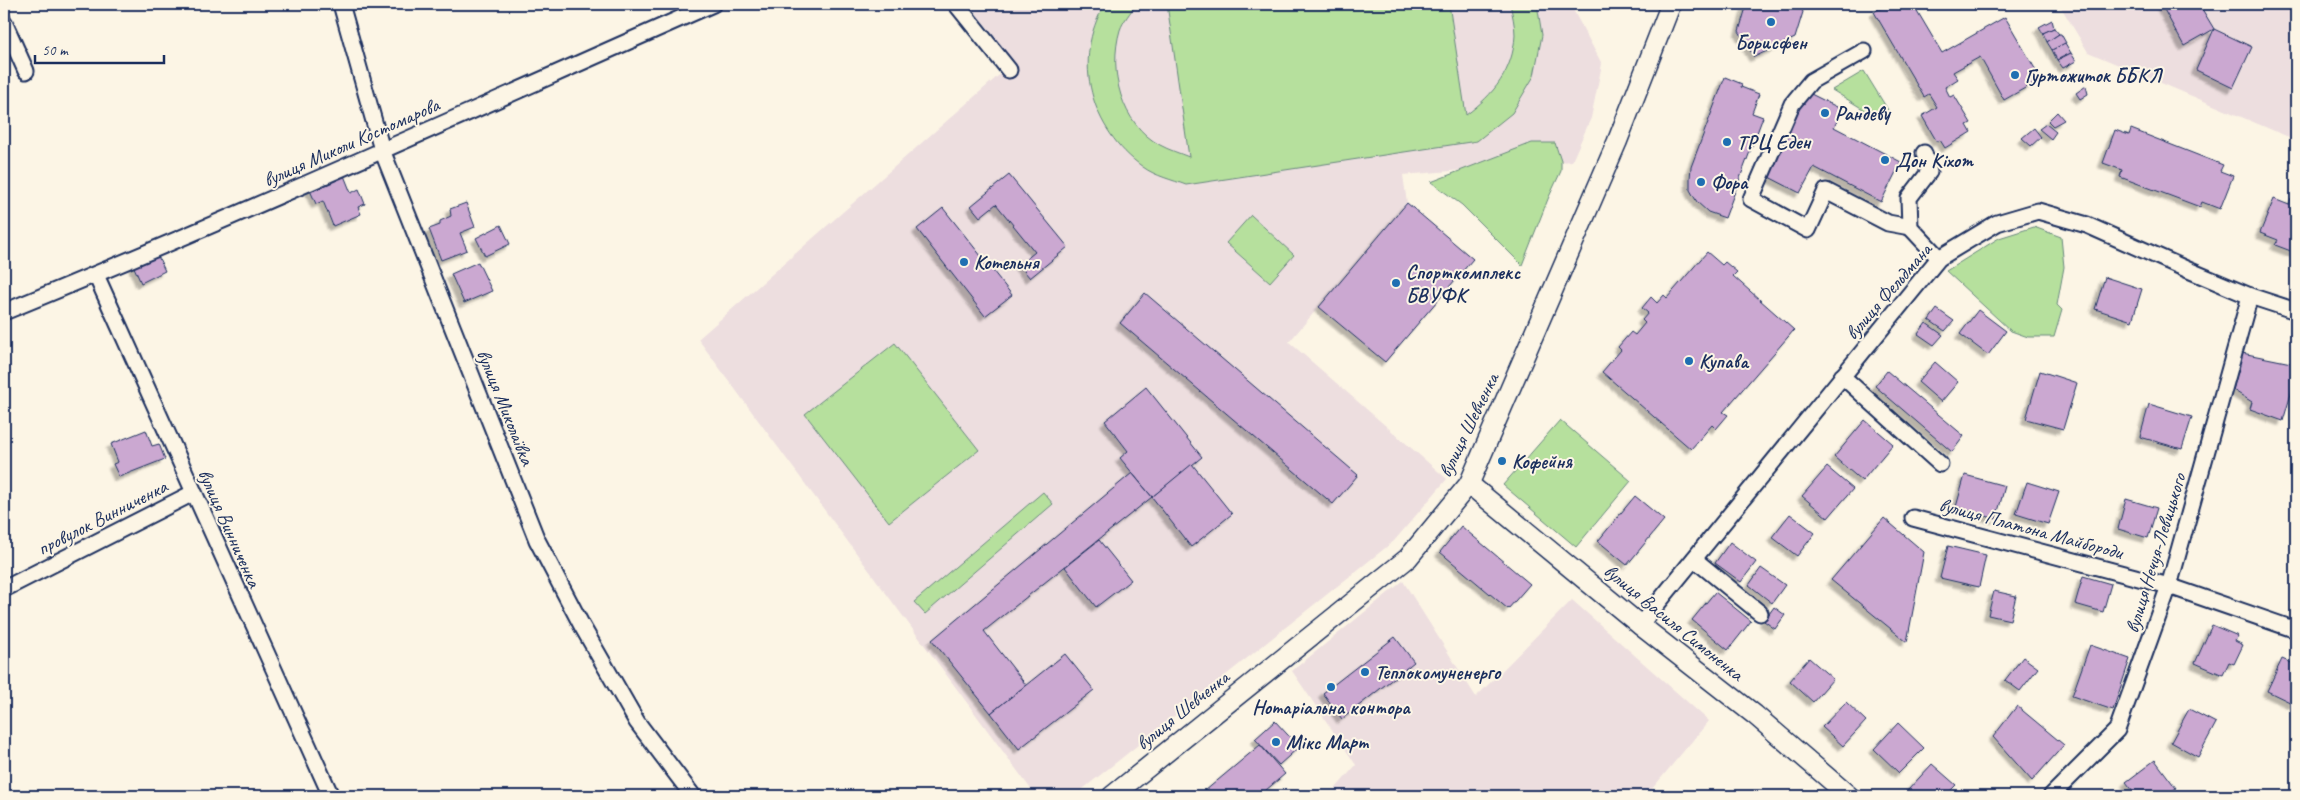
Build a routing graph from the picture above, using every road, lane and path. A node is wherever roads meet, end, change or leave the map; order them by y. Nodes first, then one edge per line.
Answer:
1 (341, 4) edge
2 (713, 4) edge
3 (956, 4) edge
4 (1671, 4) edge
5 (4, 22) edge
6 (1864, 51) dead end
7 (1009, 70) dead end
8 (26, 71) dead end
9 (382, 150) junction
10 (1924, 153) dead end
11 (1910, 227) junction
12 (1939, 258) junction
13 (96, 274) junction
14 (2250, 296) junction
15 (2296, 311) edge
16 (4, 312) edge
17 (1842, 376) junction
18 (1940, 464) dead end
19 (1469, 484) junction
20 (193, 493) junction
21 (1913, 518) dead end
22 (1694, 559) junction
23 (2169, 586) junction
24 (4, 589) edge
25 (1760, 613) dead end
26 (1640, 625) junction
27 (2296, 630) edge
28 (331, 796) edge
29 (693, 796) edge
30 (1112, 796) edge
31 (1849, 796) edge
32 (2051, 796) edge

1 - 9 street, вулиця Миколаївка
2 - 9 street, вулиця Миколи Костомарова
3 - 7 street
4 - 19 street, вулиця Шевченка
5 - 8 street
6 - 11 street
9 - 13 street, вулиця Миколи Костомарова
9 - 29 street, вулиця Миколаївка
10 - 11 street
11 - 12 street
12 - 14 street, вулиця Фельдмана
12 - 17 street, вулиця Фельдмана
13 - 16 street, вулиця Миколи Костомарова
13 - 20 street, вулиця Винниченка
14 - 15 street, вулиця Фельдмана
14 - 23 street, вулиця Нечуя-Левицького
17 - 18 street
17 - 22 street, вулиця Фельдмана
19 - 26 street, вулиця Василя Симоненка
19 - 30 street, вулиця Шевченка
20 - 24 street, провулок Винниченка
20 - 28 street, вулиця Винниченка
21 - 23 street, вулиця Платона Майбороди
22 - 25 street
22 - 26 street, вулиця Фельдмана
23 - 27 street, вулиця Платона Майбороди
23 - 32 street, вулиця Нечуя-Левицького
26 - 31 street, вулиця Василя Симоненка

